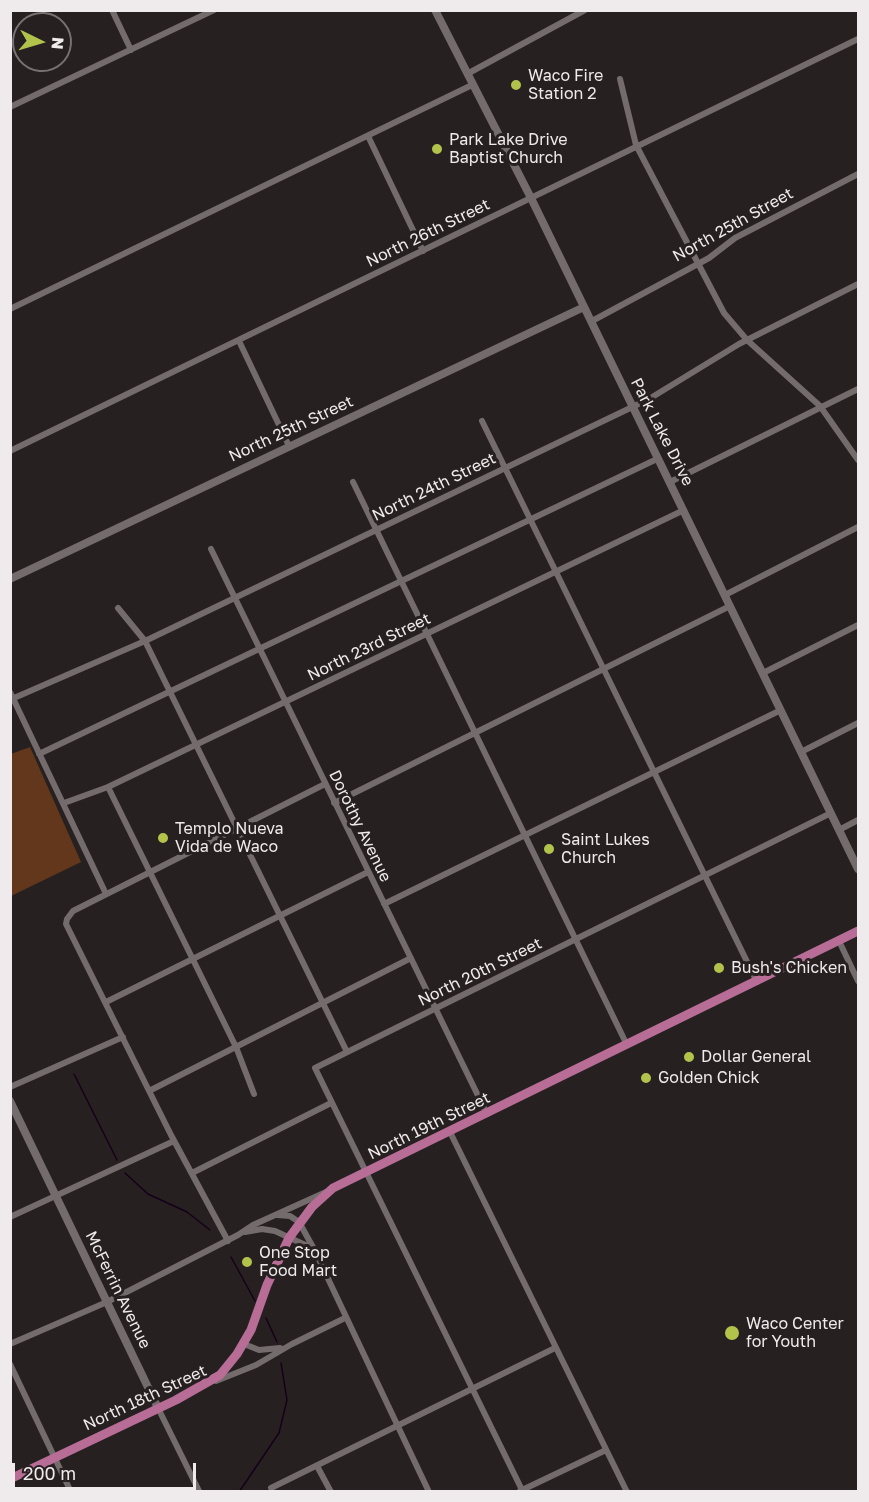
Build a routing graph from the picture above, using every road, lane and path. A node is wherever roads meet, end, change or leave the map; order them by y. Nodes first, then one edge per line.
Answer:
1 (112, 10) edge
2 (214, 10) edge
3 (435, 10) edge
4 (585, 10) edge
5 (858, 39) edge
6 (131, 50) junction
7 (467, 74) junction
8 (620, 79) dead end
9 (472, 85) junction
10 (10, 107) edge
11 (368, 136) junction
12 (636, 145) junction
13 (858, 174) edge
14 (531, 198) junction
15 (423, 251) junction
16 (697, 263) junction
17 (858, 284) edge
18 (584, 307) junction
19 (10, 309) edge
20 (592, 321) junction
21 (747, 340) junction
22 (239, 341) junction
23 (858, 389) edge
24 (820, 406) junction
25 (631, 407) junction
26 (482, 421) dead end
27 (289, 446) junction
28 (10, 451) edge
29 (657, 459) junction
30 (858, 460) edge
31 (505, 468) junction
32 (352, 482) dead end
33 (670, 482) junction
34 (684, 510) junction
35 (529, 518) junction
36 (858, 527) edge
37 (376, 530) junction
38 (211, 549) dead end
39 (556, 572) junction
40 (10, 579) edge
41 (400, 580) junction
42 (725, 595) junction
43 (235, 598) junction
44 (730, 606) junction
45 (118, 608) dead end
46 (858, 625) edge
47 (426, 634) junction
48 (145, 641) junction
49 (259, 647) junction
50 (603, 669) junction
51 (763, 673) junction
52 (169, 691) junction
53 (10, 692) edge
54 (14, 698) junction
55 (285, 702) junction
56 (781, 710) junction
57 (858, 723) edge
58 (474, 733) junction
59 (196, 745) junction
60 (801, 752) junction
61 (39, 754) junction
62 (653, 773) junction
63 (325, 784) junction
64 (108, 787) junction
65 (64, 803) junction
66 (334, 803) junction
67 (831, 813) junction
68 (858, 820) edge
69 (237, 828) junction
70 (839, 830) junction
71 (524, 836) junction
72 (858, 868) edge
73 (149, 872) junction
74 (368, 872) junction
75 (703, 876) junction
76 (106, 894) junction
77 (384, 904) junction
78 (281, 916) junction
79 (858, 931) edge
80 (575, 940) junction
81 (839, 941) junction
82 (411, 958) junction
83 (192, 960) junction
84 (858, 981) edge
85 (757, 982) junction
86 (106, 1002) junction
87 (324, 1002) junction
88 (435, 1008) junction
89 (123, 1037) junction
90 (627, 1046) junction
91 (236, 1047) junction
92 (347, 1052) junction
93 (10, 1087) edge
94 (149, 1091) junction
95 (254, 1094) dead end
96 (10, 1101) edge
97 (331, 1103) junction
98 (487, 1114) junction
99 (450, 1132) junction
100 (174, 1141) junction
101 (192, 1173) junction
102 (366, 1174) junction
103 (333, 1188) junction
104 (56, 1198) junction
105 (273, 1216) junction
106 (10, 1217) edge
107 (299, 1222) junction
108 (244, 1232) junction
109 (289, 1238) junction
110 (228, 1241) junction
111 (314, 1249) junction
112 (107, 1302) junction
113 (345, 1318) junction
114 (10, 1344) edge
115 (244, 1344) junction
116 (292, 1344) junction
117 (555, 1348) junction
118 (10, 1364) edge
119 (204, 1385) junction
120 (472, 1389) junction
121 (158, 1408) junction
122 (398, 1426) junction
123 (606, 1449) junction
124 (55, 1458) junction
125 (317, 1466) junction
126 (10, 1479) edge
127 (271, 1488) dead end
128 (71, 1491) edge
129 (199, 1491) edge
130 (331, 1491) edge
131 (429, 1491) edge
132 (522, 1491) edge
133 (627, 1491) edge

1 - 6 street
2 - 6 street
3 - 7 street, Park Lake Drive
4 - 7 street
5 - 12 street, North 26th Street
6 - 10 street
7 - 9 street, Park Lake Drive
8 - 12 street
9 - 11 street
9 - 14 street, Park Lake Drive
11 - 15 street
11 - 19 street
12 - 14 street, North 26th Street
12 - 16 street
13 - 16 street, North 25th Street
14 - 15 street, North 26th Street
14 - 18 street, Park Lake Drive
15 - 22 street, North 26th Street
16 - 20 street, North 25th Street
16 - 21 street
17 - 21 street, North 24th Street
18 - 20 street, Park Lake Drive
18 - 27 street, North 25th Street
20 - 25 street, Park Lake Drive
21 - 24 street
21 - 25 street, North 24th Street
22 - 27 street
22 - 28 street, North 26th Street
23 - 24 street
24 - 30 street
24 - 33 street
25 - 29 street, Park Lake Drive
25 - 31 street, North 24th Street
26 - 31 street
27 - 40 street, North 25th Street
29 - 33 street, Park Lake Drive
29 - 35 street
31 - 35 street
31 - 37 street, North 24th Street
32 - 37 street
33 - 34 street, Park Lake Drive
34 - 39 street, North 23rd Street
34 - 42 street, Park Lake Drive
35 - 39 street
35 - 41 street
36 - 42 street
37 - 41 street
37 - 43 street, North 24th Street
38 - 43 street, Dorothy Avenue
39 - 47 street, North 23rd Street
39 - 50 street
41 - 47 street
41 - 49 street
42 - 44 street, Park Lake Drive
43 - 48 street, North 24th Street
43 - 49 street, Dorothy Avenue
44 - 50 street
44 - 51 street, Park Lake Drive
45 - 48 street
46 - 51 street
47 - 55 street, North 23rd Street
47 - 58 street
48 - 52 street
48 - 54 street, North 24th Street
49 - 52 street
49 - 55 street, Dorothy Avenue
50 - 58 street
50 - 62 street
51 - 56 street, Park Lake Drive
52 - 59 street
52 - 61 street
53 - 54 street
54 - 61 street
55 - 59 street, North 23rd Street
55 - 63 street, Dorothy Avenue
56 - 60 street, Park Lake Drive
56 - 62 street
57 - 60 street
58 - 66 street
58 - 71 street
59 - 64 street, North 23rd Street
59 - 69 street
60 - 67 street, Park Lake Drive
61 - 65 street
62 - 71 street
62 - 75 street
63 - 66 street, Dorothy Avenue
63 - 69 street
64 - 65 street, North 23rd Street
64 - 73 street
65 - 76 street
66 - 74 street, Dorothy Avenue
67 - 70 street, Park Lake Drive
67 - 75 street, North 20th Street
68 - 70 street
69 - 73 street
69 - 78 street
70 - 72 street, Park Lake Drive
71 - 77 street
71 - 80 street
73 - 76 street
73 - 83 street
74 - 77 street, Dorothy Avenue
74 - 78 street
75 - 80 street, North 20th Street
75 - 85 street
76 - 86 street
77 - 82 street, Dorothy Avenue
78 - 83 street
78 - 87 street
79 - 81 main road, North 19th Street
80 - 88 street, North 20th Street
80 - 90 street
81 - 84 street
81 - 85 main road, North 19th Street
82 - 87 street
82 - 88 street, Dorothy Avenue
83 - 86 street
83 - 91 street
85 - 90 main road, North 19th Street
86 - 89 street
87 - 91 street
87 - 92 street
88 - 92 street, North 20th Street
88 - 98 street, Dorothy Avenue
89 - 93 street
89 - 94 street
90 - 98 main road, North 19th Street
91 - 94 street
91 - 95 street
92 - 97 street, North 20th Street
94 - 100 street
96 - 104 street, McFerrin Avenue
97 - 101 street
97 - 102 street
98 - 99 main road, North 19th Street
99 - 102 main road, North 19th Street
99 - 117 street
100 - 101 street
100 - 104 street
101 - 110 street
102 - 103 main road, North 19th Street
102 - 120 street
103 - 105 street, North 19th Street
103 - 107 main road
104 - 106 street
104 - 112 street, McFerrin Avenue
105 - 107 street
105 - 108 street, North 19th Street
107 - 109 main road
107 - 111 street
108 - 109 street
108 - 110 street, North 19th Street
109 - 111 street
109 - 115 main road
110 - 112 street, North 19th Street
111 - 113 street
112 - 114 street, North 19th Street
112 - 121 street, McFerrin Avenue
113 - 116 street, North 18th Street
113 - 122 street
115 - 116 street, North 18th Street
115 - 119 main road
116 - 119 street, North 18th Street
117 - 120 street
117 - 123 street
118 - 124 street
119 - 121 main road, North 18th Street
120 - 122 street
120 - 132 street
121 - 124 main road, North 18th Street
121 - 129 street, McFerrin Avenue
122 - 125 street
122 - 131 street
123 - 132 street
123 - 133 street
124 - 126 main road, North 18th Street
124 - 128 street
125 - 127 street
125 - 130 street

